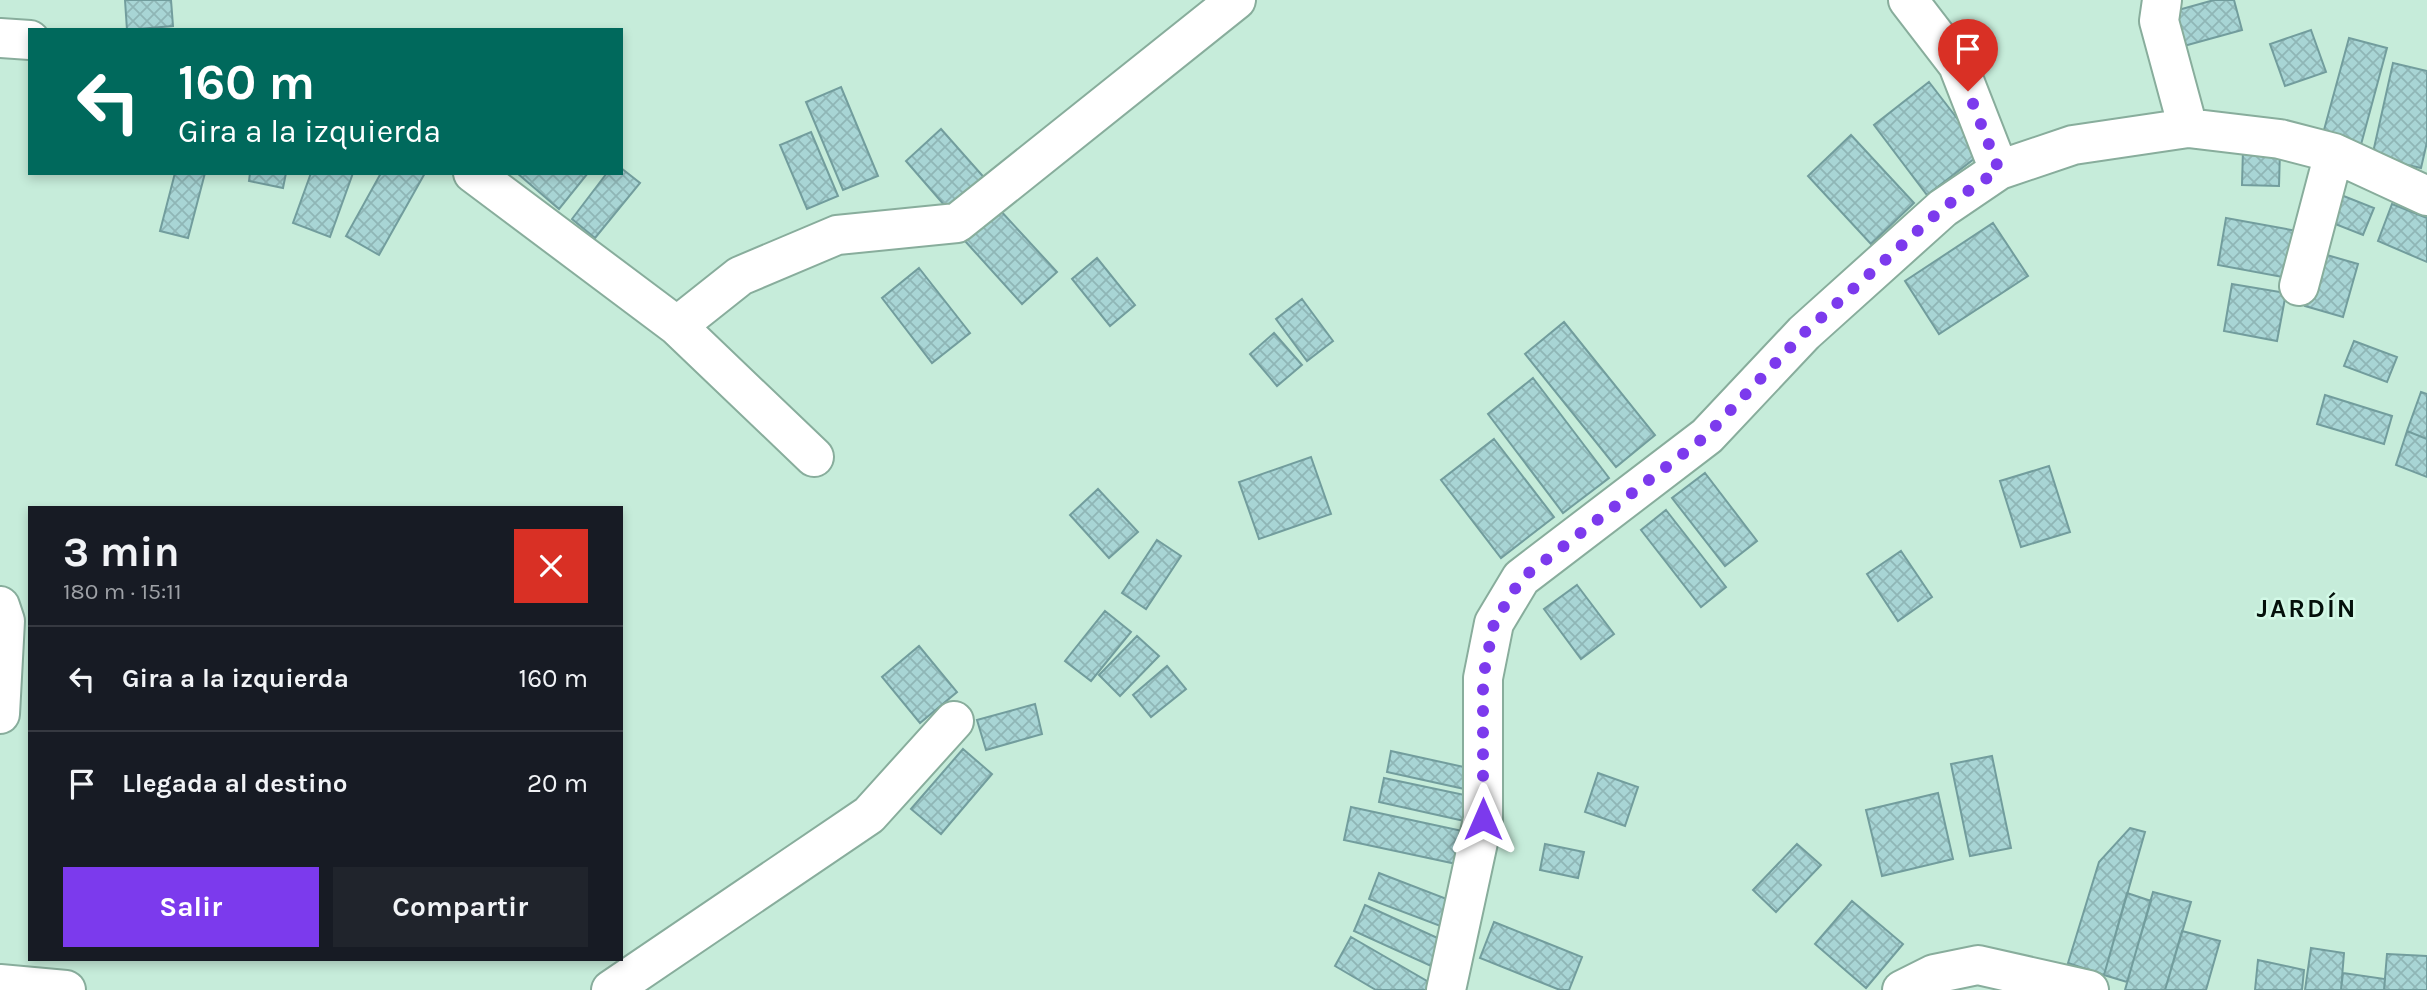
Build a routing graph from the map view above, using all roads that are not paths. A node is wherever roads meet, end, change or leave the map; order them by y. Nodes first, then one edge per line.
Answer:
1 (1236, 0) edge
2 (1909, 0) edge
3 (2162, 0) edge
4 (0, 38) edge
5 (28, 40) edge
6 (2188, 128) junction
7 (2333, 153) junction
8 (1999, 170) junction
9 (476, 175) edge
10 (2427, 196) edge
11 (2299, 286) dead end
12 (677, 326) junction
13 (814, 457) dead end
14 (0, 606) edge
15 (0, 714) edge
16 (954, 721) dead end
17 (0, 984) edge
18 (66, 990) edge
19 (611, 990) edge
20 (1446, 990) edge
21 (1902, 990) edge
22 (2088, 990) edge

1 - 12 street
2 - 8 street
3 - 6 street
4 - 5 street
6 - 7 street
6 - 8 street
7 - 10 street
7 - 11 street
8 - 20 street
9 - 12 street
12 - 13 street
14 - 15 street
16 - 19 street
17 - 18 street
21 - 22 street

